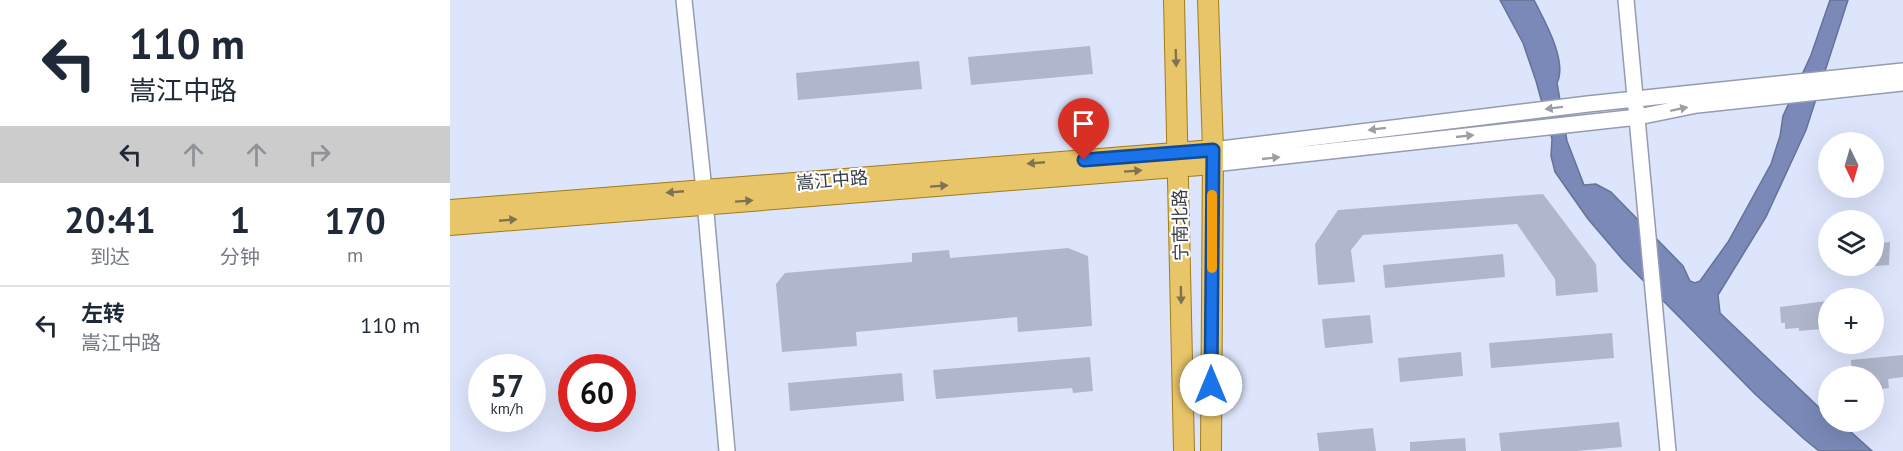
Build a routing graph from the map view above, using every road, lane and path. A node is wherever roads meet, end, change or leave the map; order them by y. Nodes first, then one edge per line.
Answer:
1 (684, 0) edge
2 (1174, 0) edge
3 (1208, 0) edge
4 (1626, 0) edge
5 (1903, 71) edge
6 (1903, 83) edge
7 (1636, 99) junction
8 (1638, 117) junction
9 (1213, 157) junction
10 (1179, 160) junction
11 (705, 197) junction
12 (450, 210) edge
13 (450, 225) edge
14 (727, 451) edge
15 (1184, 451) edge
16 (1211, 451) edge
17 (1668, 451) edge

1 - 11 street
2 -> 10 main road, 宁南北路
3 - 9 main road, 宁南北路
4 - 7 street
5 - 7 street
8 -> 6 street
7 - 8 street
7 -> 9 street
9 -> 8 street
8 - 17 street
9 - 10 main road, 嵩江中路
9 - 16 main road, 宁南北路
10 - 11 main road, 嵩江中路
10 -> 15 main road, 宁南北路
11 -> 12 main road, 嵩江中路
13 -> 11 main road, 嵩江中路
11 - 14 street

